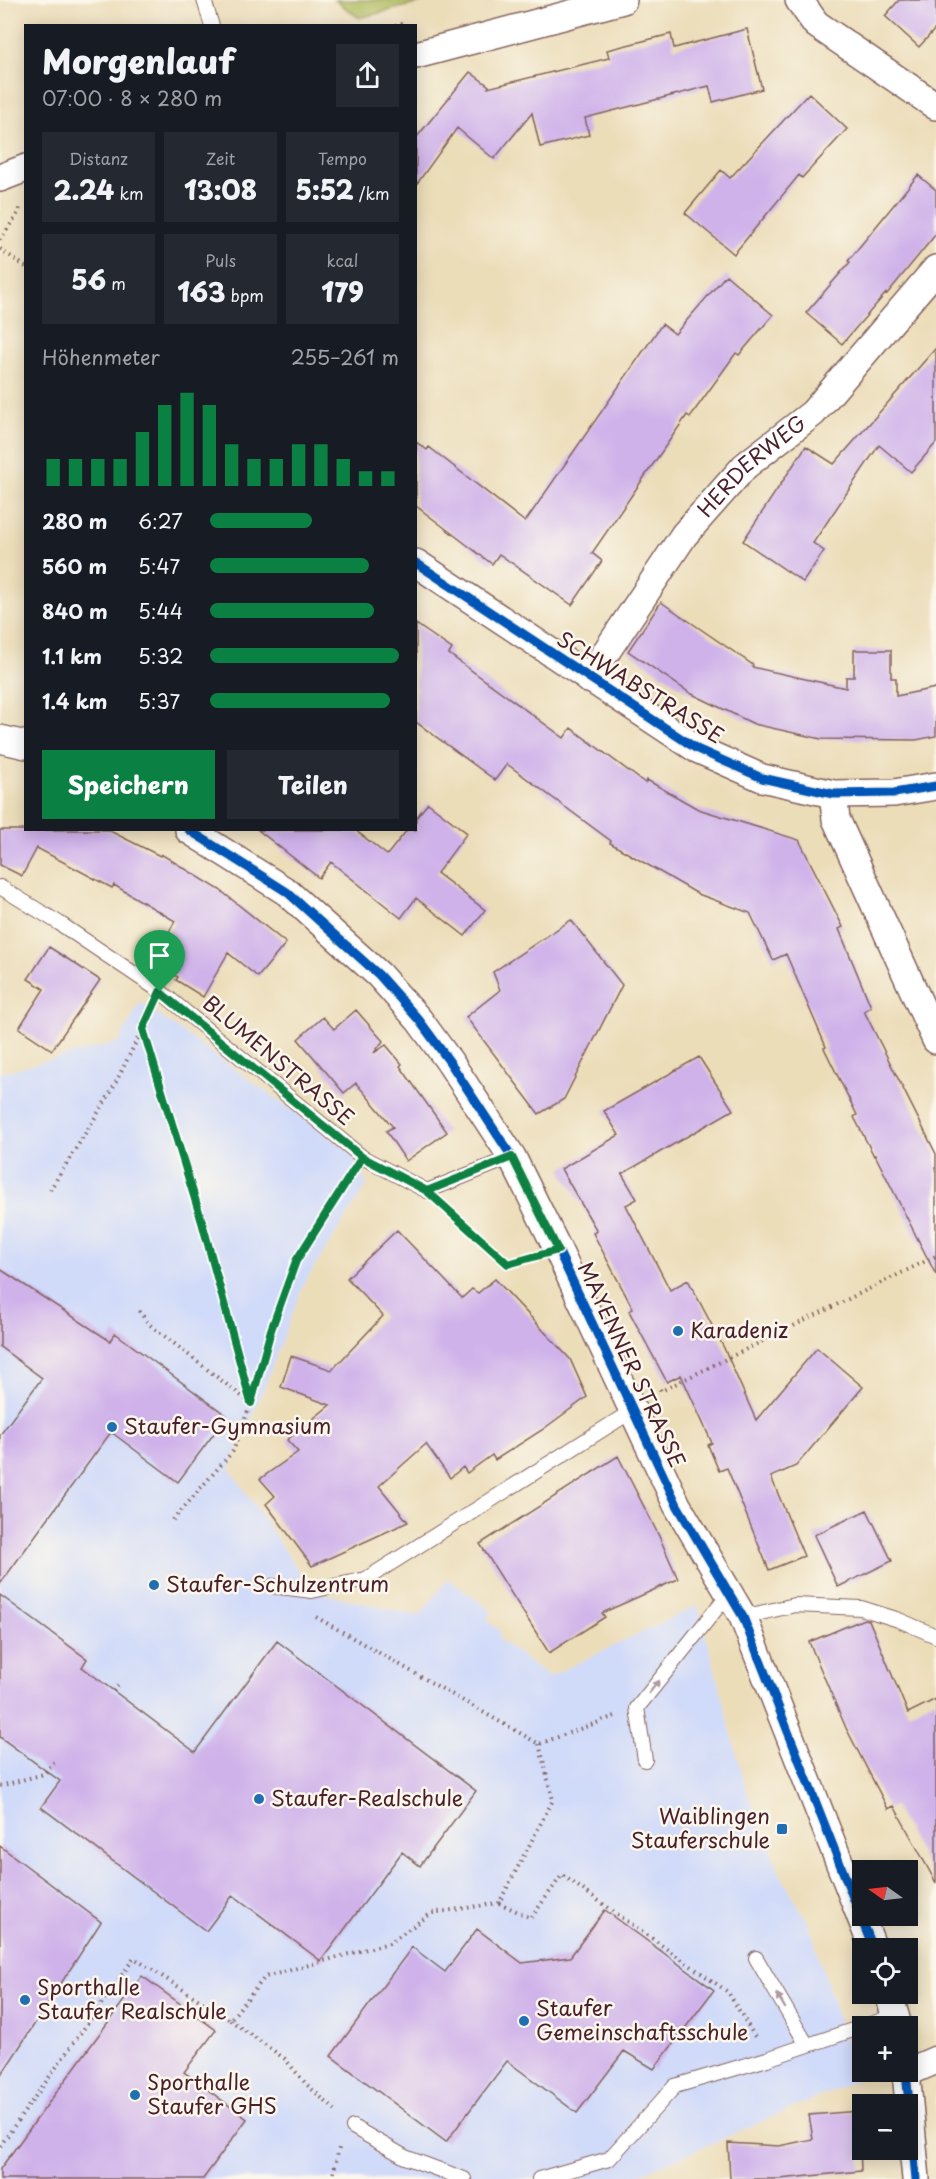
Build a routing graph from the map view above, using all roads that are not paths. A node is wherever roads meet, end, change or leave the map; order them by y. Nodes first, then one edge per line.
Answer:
1 (204, 0) edge
2 (623, 0) edge
3 (799, 0) edge
4 (211, 24) edge
5 (417, 55) edge
6 (936, 106) edge
7 (24, 169) edge
8 (0, 178) edge
9 (936, 269) edge
10 (417, 564) edge
11 (588, 679) junction
12 (0, 740) edge
13 (24, 745) edge
14 (936, 786) edge
15 (833, 794) junction
16 (191, 831) edge
17 (0, 887) edge
18 (936, 1040) edge
19 (512, 1157) junction
20 (632, 1410) junction
21 (272, 1586) dead end
22 (729, 1593) junction
23 (743, 1617) junction
24 (936, 1636) edge
25 (645, 1760) dead end
26 (869, 1938) edge
27 (756, 1958) dead end
28 (895, 2012) edge
29 (807, 2045) junction
30 (936, 2060) edge
31 (918, 2067) edge
32 (907, 2082) edge
33 (353, 2127) road end
34 (464, 2179) edge
35 (538, 2179) edge
36 (916, 2179) edge

1 - 4 lane
2 - 5 street
3 - 6 street
7 - 8 street
9 - 11 street, HERDERWEG
10 - 11 street, SCHWABSTRASSE
11 - 15 street, SCHWABSTRASSE
12 - 13 street
14 - 15 street, SCHWABSTRASSE
15 - 18 street
16 - 19 street, MAYENNER STRASSE
17 - 19 lane, BLUMENSTRASSE
19 - 20 street, MAYENNER STRASSE
20 - 21 lane
20 - 22 street, MAYENNER STRASSE
22 - 23 street, MAYENNER STRASSE
25 -> 22 lane
23 - 24 lane
23 - 26 street, MAYENNER STRASSE
29 -> 27 lane
28 - 29 lane
29 - 35 lane
30 - 31 street
32 - 36 street
33 - 34 lane

